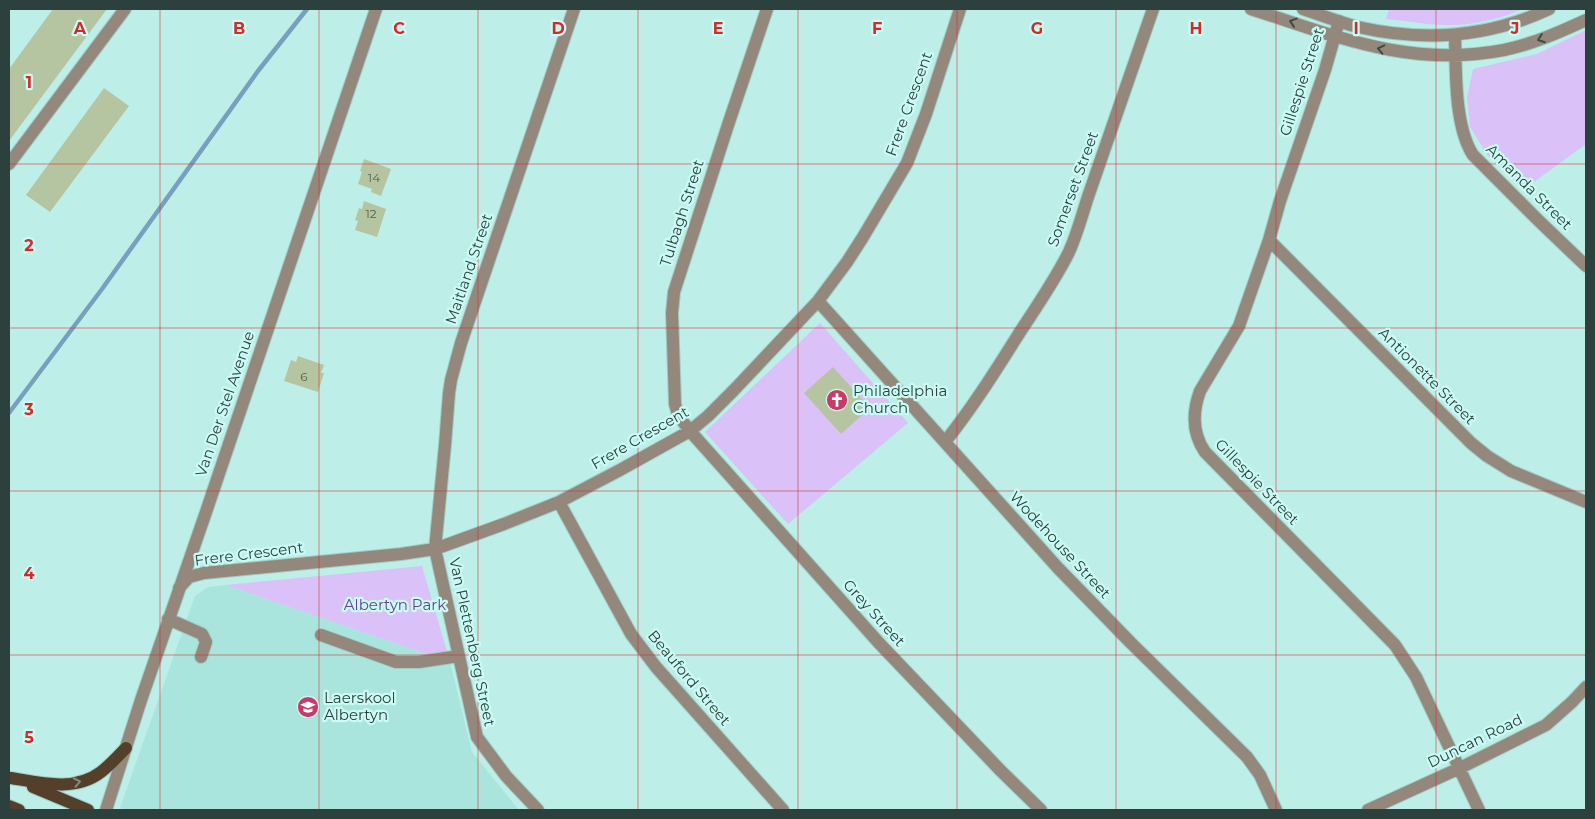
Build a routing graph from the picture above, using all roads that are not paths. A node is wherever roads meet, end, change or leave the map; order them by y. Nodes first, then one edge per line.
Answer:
1 (125, 9) edge
2 (376, 9) edge
3 (574, 9) edge
4 (767, 9) edge
5 (960, 9) edge
6 (1153, 9) edge
7 (1251, 9) edge
8 (1303, 9) edge
9 (1549, 9) edge
10 (1586, 20) edge
11 (1339, 21) junction
12 (1455, 35) junction
13 (1334, 36) junction
14 (1456, 56) junction
15 (9, 164) edge
16 (1269, 240) junction
17 (1586, 266) edge
18 (818, 301) junction
19 (690, 431) junction
20 (945, 442) junction
21 (559, 502) junction
22 (1586, 502) edge
23 (435, 549) junction
24 (179, 588) junction
25 (168, 619) junction
26 (321, 635) dead end
27 (459, 656) junction
28 (201, 657) dead end
29 (1586, 688) edge
30 (126, 748) junction
31 (1460, 768) junction
32 (10, 778) edge
33 (9, 806) edge
34 (19, 810) edge
35 (88, 810) edge
36 (106, 810) edge
37 (538, 810) edge
38 (783, 810) edge
39 (1041, 810) edge
40 (1276, 810) edge
41 (1368, 810) edge
42 (1480, 810) edge

1 - 15 street
2 - 24 street, Van Der Stel Avenue
3 - 23 street, Maitland Street
4 - 19 street, Tulbagh Street
5 - 18 street, Frere Crescent
6 - 20 street, Somerset Street
13 -> 7 street
8 - 11 street
9 - 12 street
10 -> 14 street
11 - 12 street
11 - 13 street, Gillespie Street
12 - 14 street, Amanda Street
14 -> 13 street
13 - 16 street, Gillespie Street
14 - 17 street, Amanda Street
16 - 22 street, Antionette Street
16 - 31 street, Gillespie Street
18 - 19 street, Frere Crescent
18 - 20 street, Wodehouse Street
19 - 21 street, Frere Crescent
19 - 39 street, Grey Street
20 - 40 street, Wodehouse Street
21 - 23 street, Frere Crescent
21 - 38 street, Beauford Street
23 - 24 street, Frere Crescent
23 - 27 street, Van Plettenberg Street
24 - 25 street, Van Der Stel Avenue
25 - 28 street
25 - 30 street, Van Der Stel Avenue
26 - 27 street
27 - 37 street, Van Plettenberg Street
29 - 31 street, Duncan Road
32 -> 30 main road
30 - 36 street, Van Der Stel Avenue
31 - 41 street, Duncan Road
31 - 42 street, Gillespie Street
32 - 35 main road
33 - 34 main road

